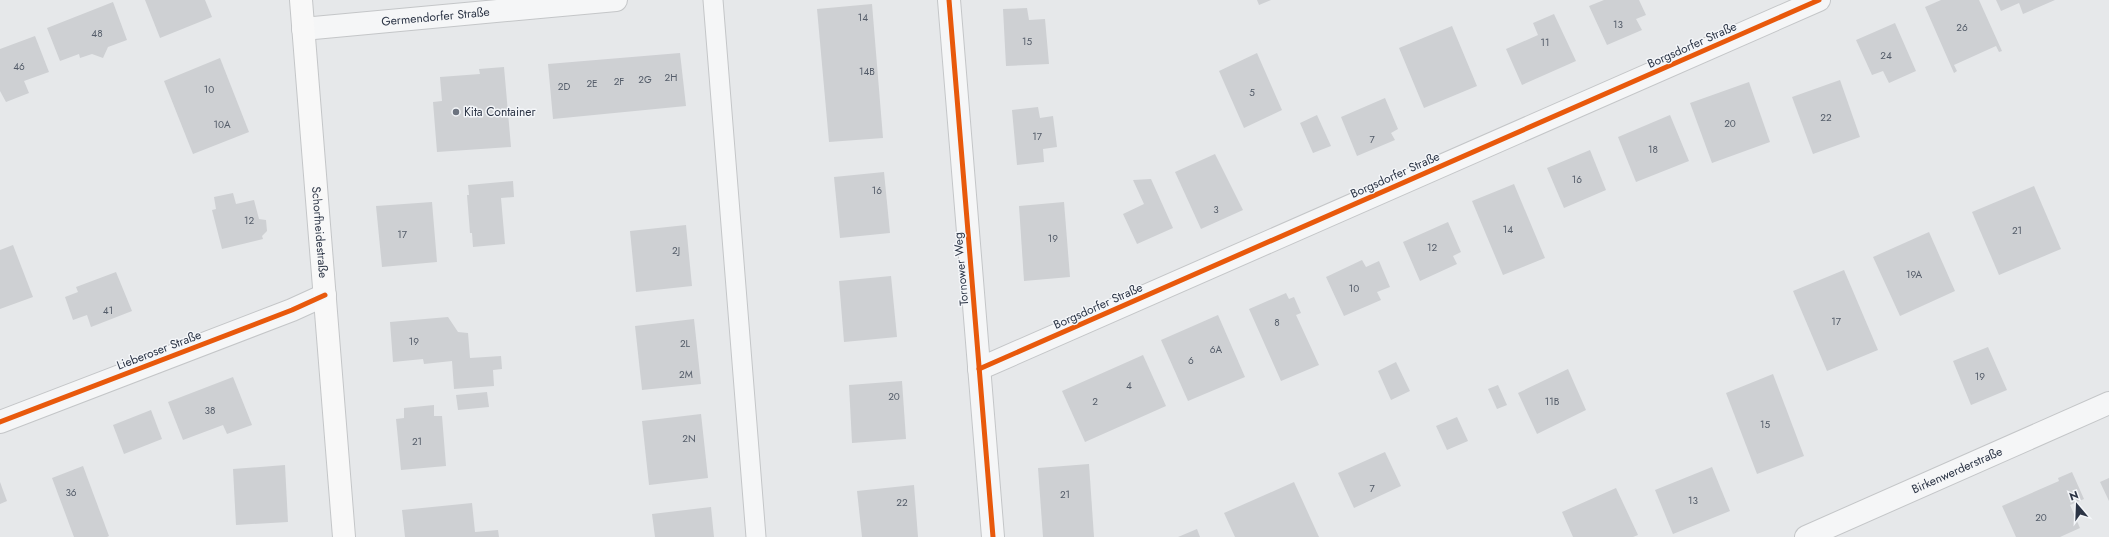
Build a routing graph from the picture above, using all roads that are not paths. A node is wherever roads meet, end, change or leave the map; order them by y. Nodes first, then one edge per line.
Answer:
1 (301, 0) edge
2 (616, 0) edge
3 (713, 0) edge
4 (949, 0) edge
5 (1819, 0) edge
6 (303, 29) junction
7 (325, 295) junction
8 (979, 369) junction
9 (2109, 403) edge
10 (0, 422) edge
11 (344, 537) edge
12 (756, 537) edge
13 (993, 537) edge
14 (1806, 537) edge

1 - 6 main road, Schorfheidestraße
2 - 6 street, Germendorfer Straße
3 - 12 lane
4 - 8 street, Tornower Weg
5 - 8 street, Borgsdorfer Straße
6 - 7 main road, Schorfheidestraße
7 - 10 street, Lieberoser Straße
7 - 11 main road, Schorfheidestraße
8 - 13 street, Tornower Weg
9 - 14 street, Birkenwerderstraße

